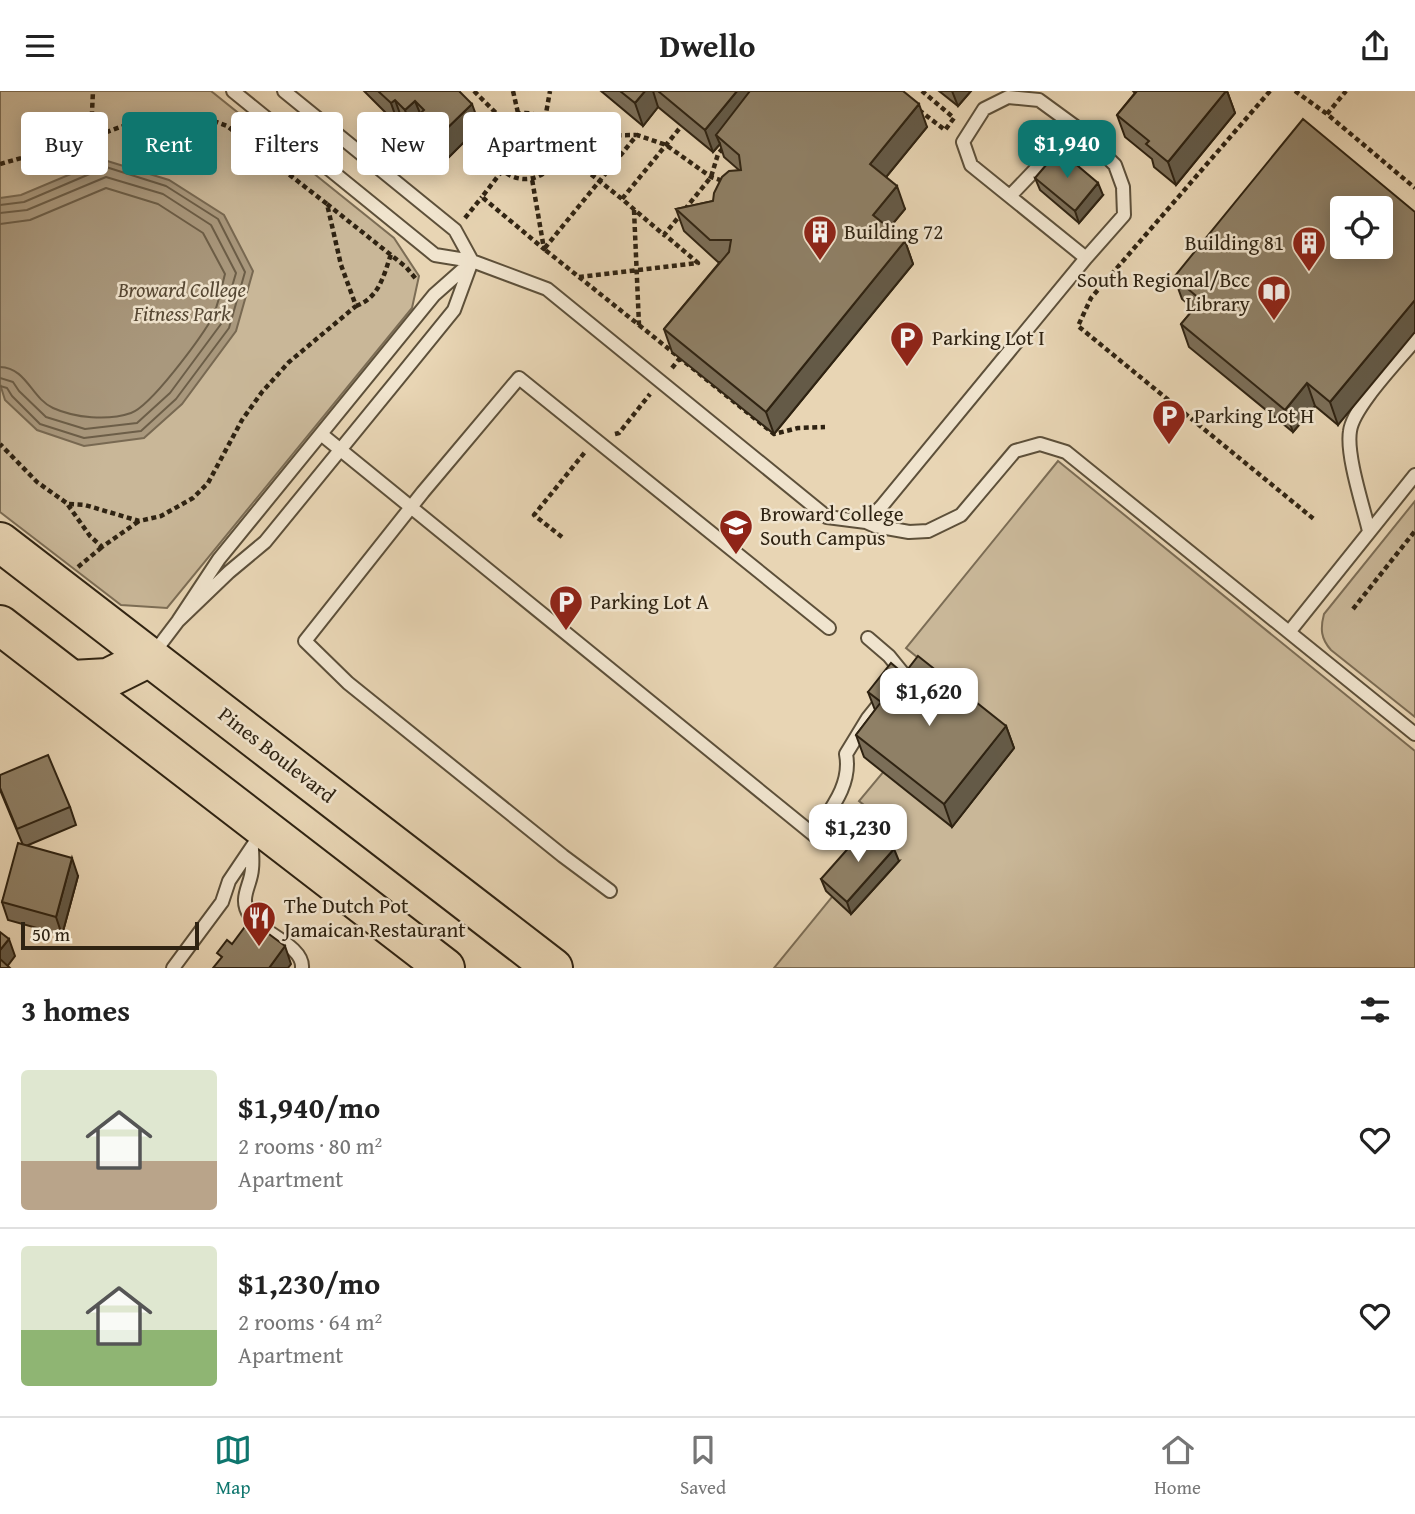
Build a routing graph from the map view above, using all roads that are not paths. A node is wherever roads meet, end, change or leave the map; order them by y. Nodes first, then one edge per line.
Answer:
1 (233, 91) edge
2 (284, 91) edge
3 (1040, 95) edge
4 (1076, 127) junction
5 (1010, 197) junction
6 (1086, 258) junction
7 (472, 261) junction
8 (1415, 340) edge
9 (321, 433) junction
10 (340, 449) junction
11 (1415, 475) edge
12 (411, 507) junction
13 (866, 522) junction
14 (1369, 531) junction
15 (0, 542) edge
16 (178, 621) junction
17 (0, 625) edge
18 (829, 628) dead end
19 (1290, 631) junction
20 (868, 638) dead end
21 (150, 657) junction
22 (72, 680) junction
23 (1415, 734) edge
24 (258, 838) junction
25 (610, 891) dead end
26 (173, 968) edge
27 (302, 968) edge
28 (445, 968) edge
29 (553, 968) edge

1 - 7 lane
2 - 7 lane
3 - 4 lane
3 - 5 lane
4 - 5 lane
4 - 6 lane
5 - 6 lane
6 - 13 lane
7 - 9 lane
7 - 10 lane
7 - 13 lane
8 - 14 lane
9 - 10 lane
9 - 16 lane
10 - 12 lane
10 - 16 lane
11 - 14 lane
12 - 18 lane
12 - 20 lane
12 - 25 lane
13 - 19 lane
14 - 19 lane
15 - 21 highway, Pines Boulevard
16 - 21 lane
17 - 22 highway
19 - 23 lane
21 - 22 highway
21 - 29 highway, Pines Boulevard
22 - 24 highway
24 - 26 lane
24 - 27 lane
24 - 28 highway

